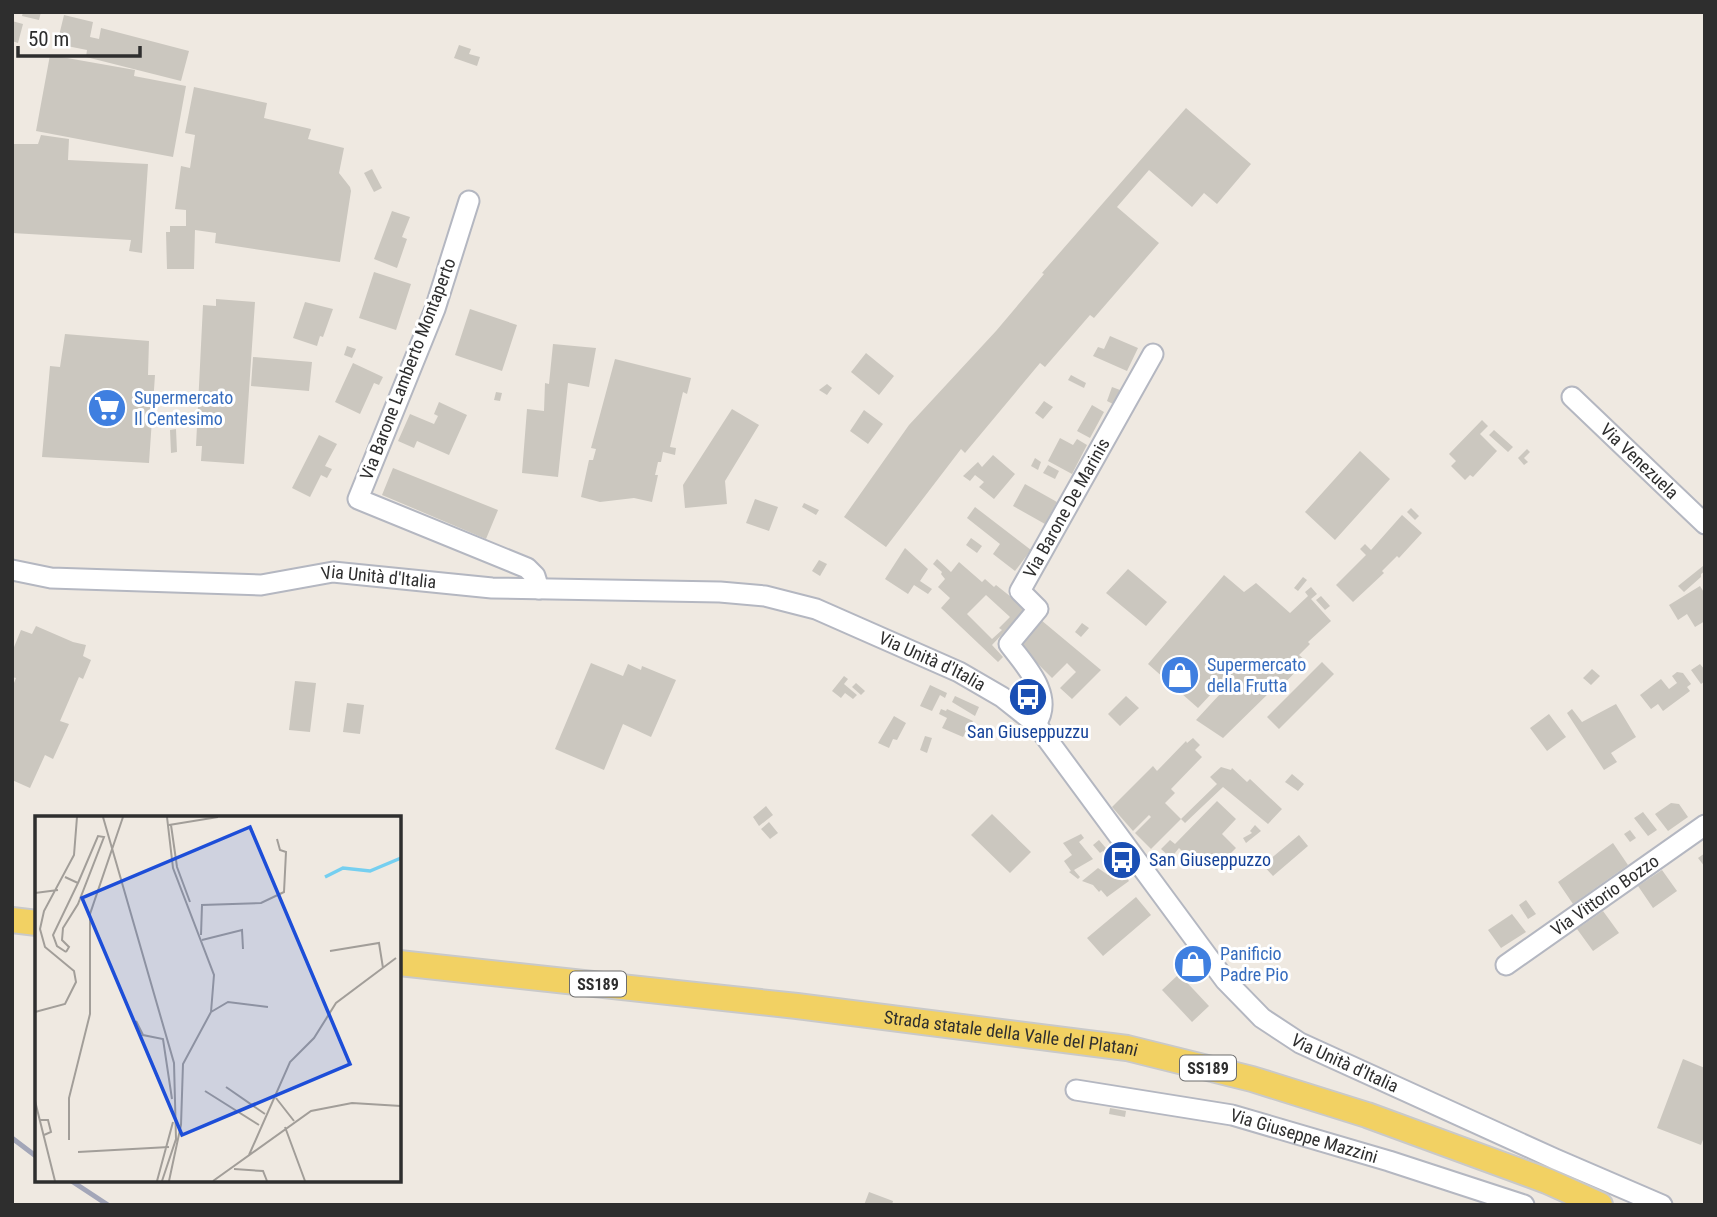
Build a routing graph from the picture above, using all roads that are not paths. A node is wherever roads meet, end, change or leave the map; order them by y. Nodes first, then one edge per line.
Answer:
1 (469, 201) dead end
2 (1153, 354) dead end
3 (1573, 397) dead end
4 (1705, 524) edge
5 (12, 570) edge
6 (539, 589) junction
7 (1036, 724) junction
8 (1705, 825) edge
9 (12, 920) edge
10 (35, 923) edge
11 (401, 963) edge
12 (1506, 965) dead end
13 (1076, 1090) dead end
14 (1524, 1205) edge
15 (1600, 1205) edge
16 (1662, 1205) edge

1 - 6 street, Via Barone Lamberto Montaperto
2 - 7 street, Via Barone De Marinis
3 - 4 street, Via Venezuela
5 - 6 street, Via Unità d'Italia
6 - 7 street, Via Unità d'Italia
7 - 16 street, Via Unità d'Italia
8 - 12 street, Via Vittorio Bozzo
9 - 10 main road
11 - 15 main road, Strada statale della Valle del Platani / SS189
13 - 14 street, Via Giuseppe Mazzini

